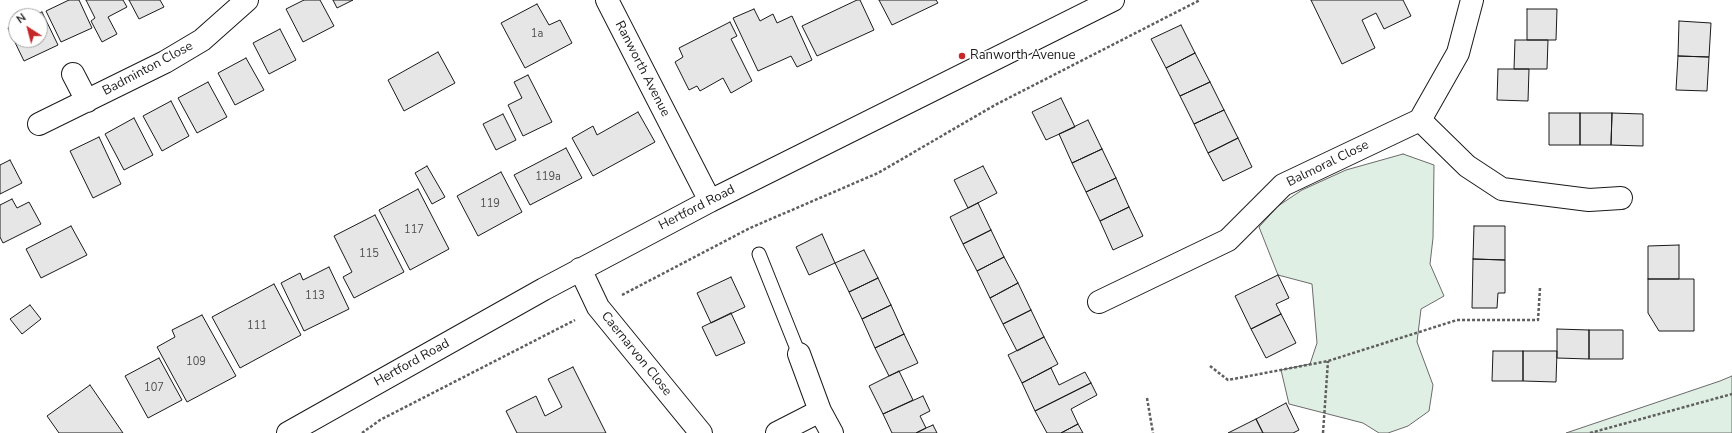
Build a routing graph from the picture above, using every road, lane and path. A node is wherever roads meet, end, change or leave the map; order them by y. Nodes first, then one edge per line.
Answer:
1 (247, 0) edge
2 (607, 0) edge
3 (1113, 0) edge
4 (1200, 0) edge
5 (1472, 0) edge
6 (73, 74) dead end
7 (87, 101) junction
8 (1420, 120) junction
9 (39, 124) dead end
10 (1621, 198) dead end
11 (710, 201) junction
12 (759, 254) dead end
13 (580, 269) junction
14 (1540, 288) dead end
15 (1099, 302) dead end
16 (598, 307) junction
17 (799, 354) joint
18 (1328, 361) junction
19 (1210, 366) dead end
20 (1732, 394) edge
21 (1146, 398) dead end
22 (820, 411) junction
23 (288, 433) edge
24 (362, 433) edge
25 (701, 433) edge
26 (778, 433) edge
27 (832, 433) edge
28 (1153, 433) edge
29 (1323, 433) edge
30 (1590, 433) edge

1 - 7 street, Badminton Close
2 - 11 street, Ranworth Avenue
3 - 11 street, Hertford Road
4 - 16 path
5 - 8 street
6 - 7 street
7 - 9 street, Badminton Close
8 - 10 street
8 - 15 street, Balmoral Close
11 - 13 street, Hertford Road
12 - 17 lane
13 - 16 street, Caernarvon Close
13 - 23 street, Hertford Road
14 - 18 path
16 - 24 path
16 - 25 street, Caernarvon Close
17 - 22 street
18 - 19 path
18 - 29 path
20 - 30 path
21 - 28 path
22 - 26 street
22 - 27 street

